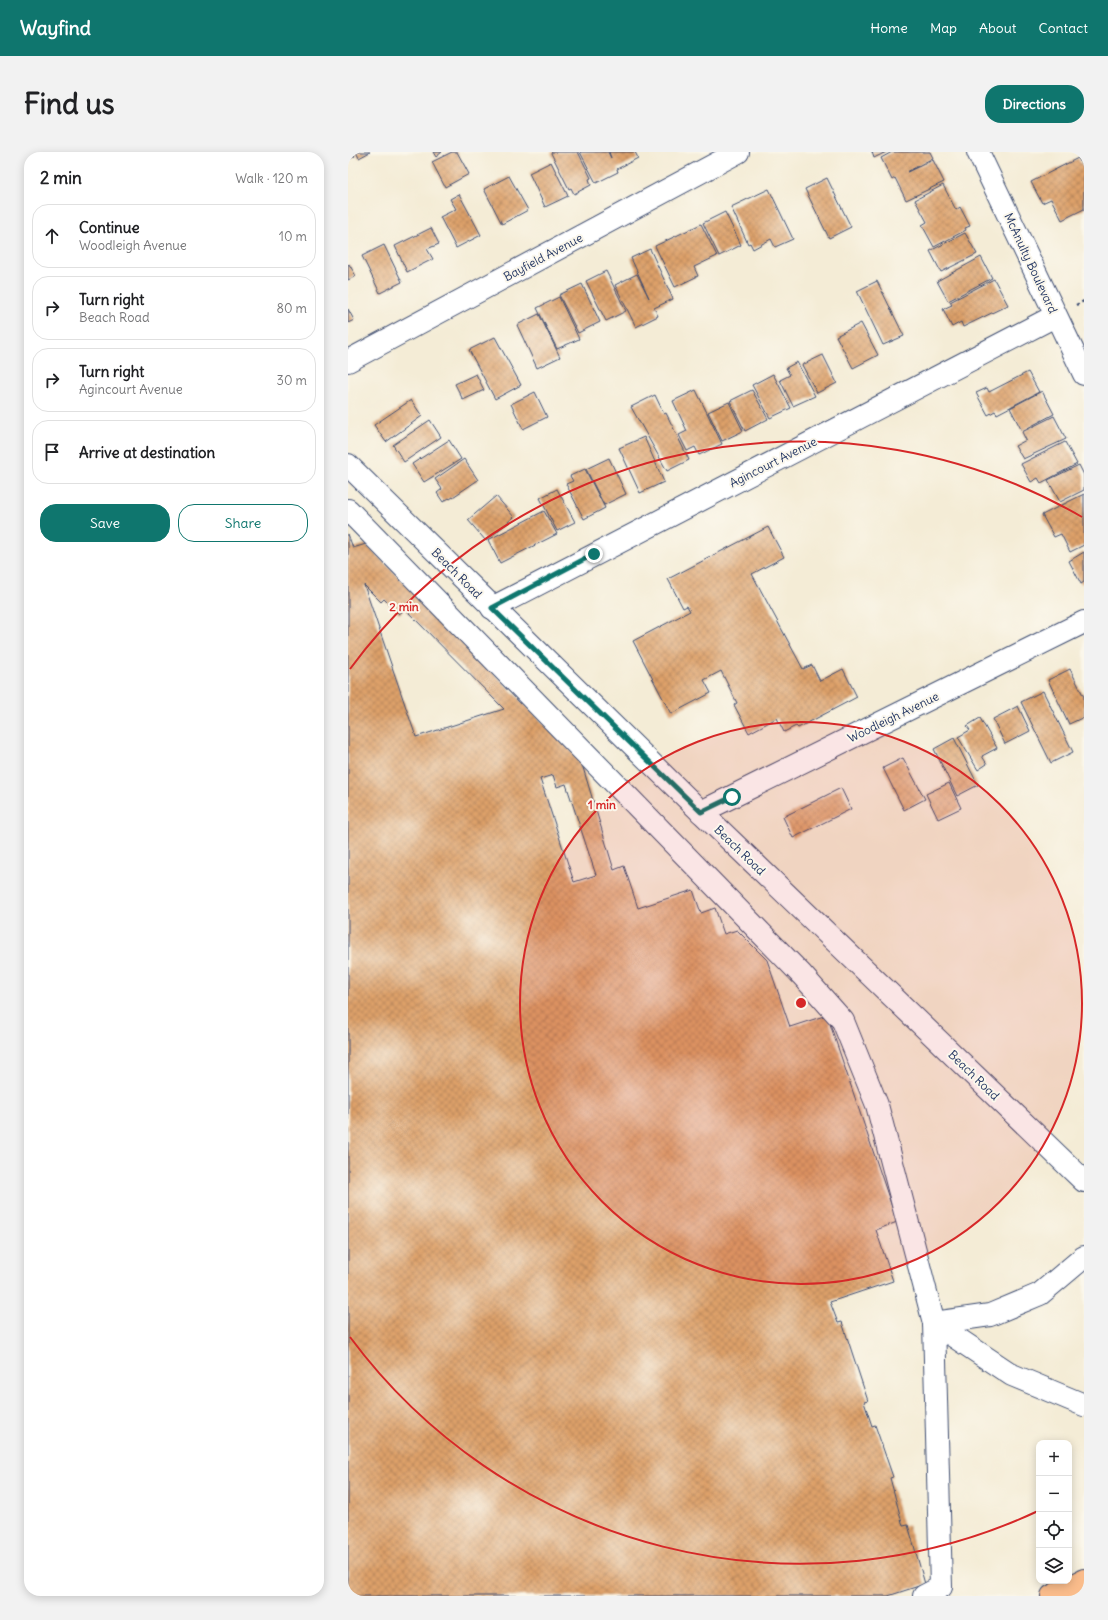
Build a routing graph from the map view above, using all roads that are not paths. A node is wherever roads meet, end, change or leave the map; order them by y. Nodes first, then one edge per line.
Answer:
1 (738, 152) edge
2 (978, 152) edge
3 (1056, 316) junction
4 (348, 361) edge
5 (1084, 374) edge
6 (348, 466) edge
7 (348, 510) edge
8 (492, 608) junction
9 (1084, 622) edge
10 (701, 812) junction
11 (1084, 1181) edge
12 (1084, 1257) edge
13 (934, 1323) junction
14 (1084, 1406) edge
15 (1084, 1580) edge
16 (924, 1596) edge
17 (1052, 1596) edge

1 - 4 street, Bayfield Avenue
2 - 3 street, McAnulty Boulevard
3 - 5 street, McAnulty Boulevard
3 - 8 street, Agincourt Avenue
6 - 8 street, Beach Road
7 - 13 street
8 - 10 street, Beach Road
9 - 10 street, Woodleigh Avenue
10 - 11 street, Beach Road
12 - 13 street
13 - 14 street
13 - 16 street
15 - 17 main road

